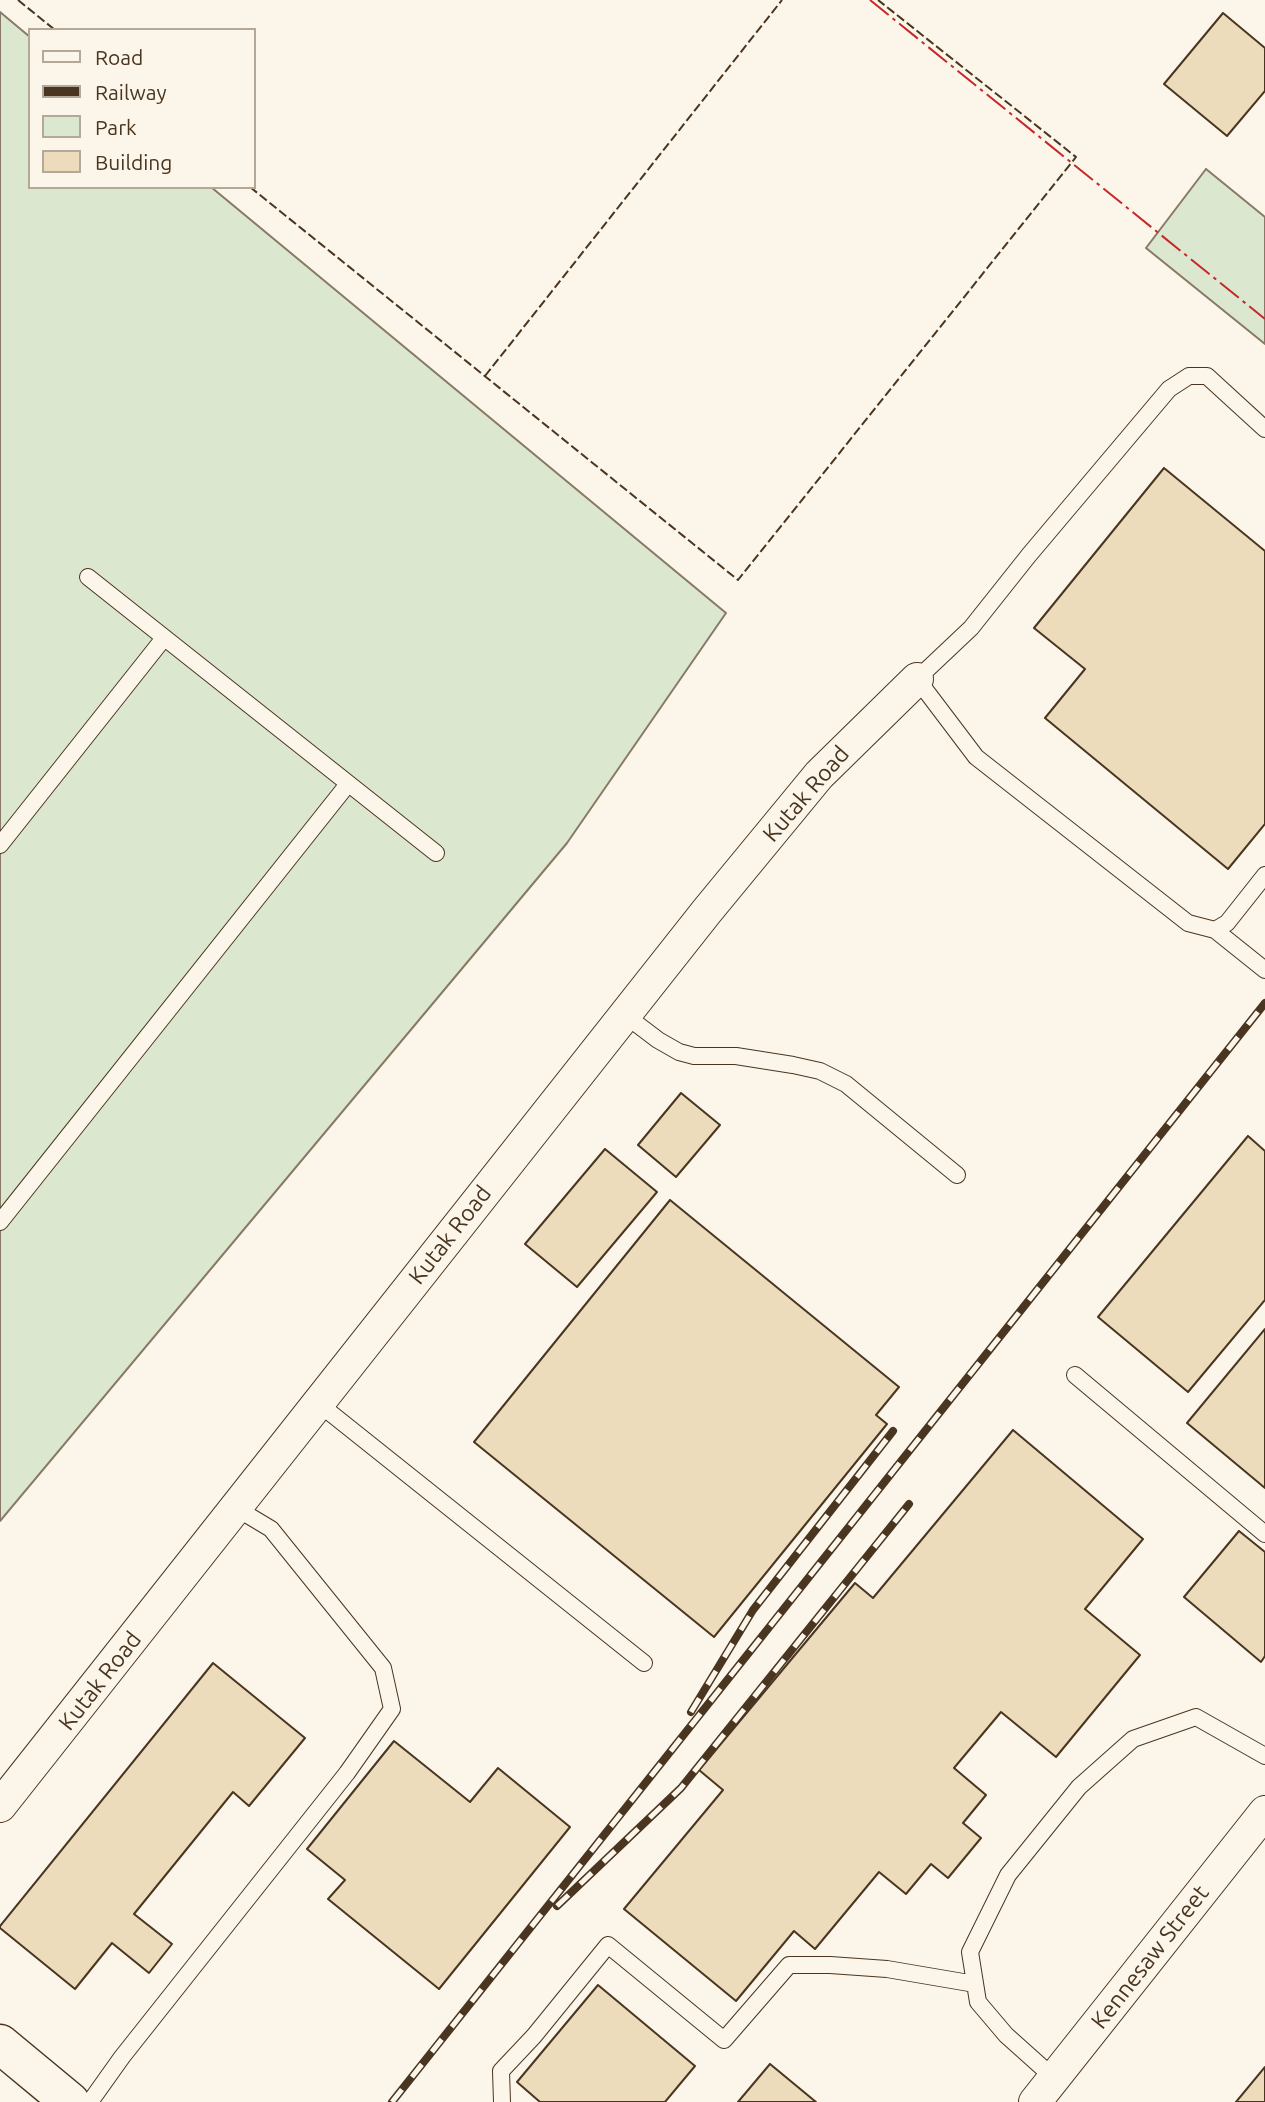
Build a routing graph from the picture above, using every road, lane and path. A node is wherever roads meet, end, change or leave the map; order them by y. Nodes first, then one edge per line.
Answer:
1 (1265, 429) edge
2 (88, 577) dead end
3 (164, 638) junction
4 (917, 679) junction
5 (348, 784) junction
6 (0, 845) edge
7 (436, 853) dead end
8 (1265, 875) edge
9 (1215, 930) junction
10 (1265, 970) edge
11 (625, 1015) junction
12 (957, 1175) dead end
13 (0, 1222) edge
14 (1075, 1375) dead end
15 (318, 1402) junction
16 (236, 1508) junction
17 (1265, 1534) edge
18 (644, 1663) dead end
19 (1265, 1756) edge
20 (0, 1806) edge
21 (1265, 1812) edge
22 (975, 1984) junction
23 (0, 2044) edge
24 (1044, 2090) edge
25 (70, 2102) edge
26 (90, 2102) edge
27 (502, 2102) edge

1 - 4 lane
2 - 3 lane
3 - 5 lane
3 - 6 lane
4 - 9 lane
4 - 11 street, Kutak Road
5 - 7 lane
5 - 13 lane
8 - 9 lane
9 - 10 lane
11 - 12 lane
11 - 15 street, Kutak Road
14 - 17 lane
15 - 16 street, Kutak Road
15 - 18 lane
16 - 20 street, Kutak Road
16 - 26 lane
19 - 22 lane
21 - 24 street, Kennesaw Street
22 - 24 lane
22 - 27 lane
23 - 25 street

